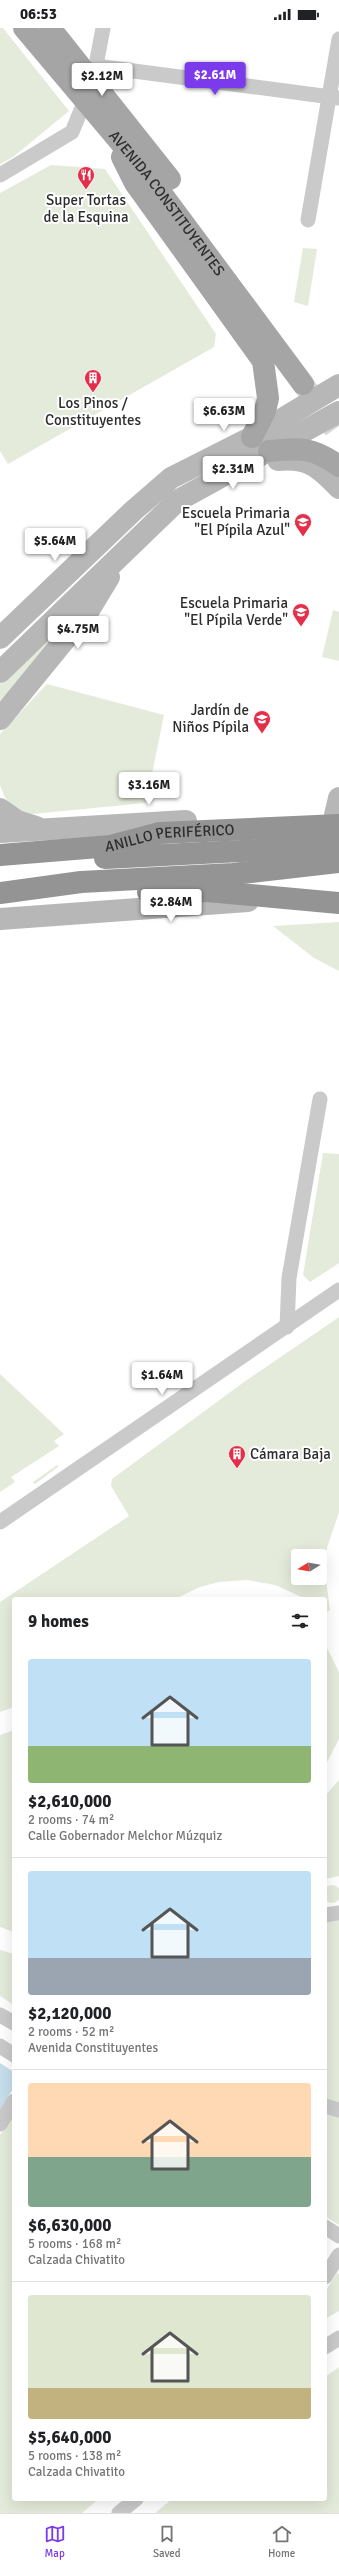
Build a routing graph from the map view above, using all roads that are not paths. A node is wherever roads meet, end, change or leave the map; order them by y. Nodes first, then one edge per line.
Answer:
1 (24, 28) edge
2 (50, 28) edge
3 (103, 28) edge
4 (339, 39) edge
5 (95, 74) junction
6 (334, 97) edge
7 (86, 104) junction
8 (110, 131) junction
9 (0, 175) edge
10 (308, 220) dead end
11 (339, 385) edge
12 (339, 412) edge
13 (252, 437) junction
14 (269, 451) junction
15 (243, 465) junction
16 (339, 466) edge
17 (339, 488) edge
18 (118, 558) junction
19 (0, 638) edge
20 (0, 672) edge
21 (0, 719) edge
22 (0, 809) edge
23 (338, 817) edge
24 (259, 818) joint
25 (41, 828) junction
26 (0, 832) edge
27 (339, 846) edge
28 (0, 855) edge
29 (115, 857) junction
30 (339, 864) edge
31 (0, 866) edge
32 (58, 881) junction
33 (0, 888) edge
34 (339, 892) edge
35 (0, 893) edge
36 (339, 903) edge
37 (0, 919) edge
38 (320, 1099) dead end
39 (339, 1290) edge
40 (287, 1327) junction
41 (0, 1522) edge
42 (339, 1913) edge
43 (327, 1915) edge
44 (0, 2015) edge
45 (12, 2022) edge
46 (0, 2046) edge
47 (12, 2054) edge
48 (12, 2104) edge
49 (327, 2107) edge
50 (339, 2110) edge
51 (0, 2124) edge
52 (327, 2228) edge
53 (339, 2236) edge
54 (337, 2262) edge
55 (327, 2274) edge
56 (339, 2338) edge
57 (327, 2346) edge
58 (134, 2501) edge
59 (119, 2513) edge

1 - 7 main road, AVENIDA CONSTITUYENTES
2 - 5 main road, AVENIDA CONSTITUYENTES
3 - 5 street
4 - 6 street
5 - 6 street
5 - 7 street
5 - 8 main road, AVENIDA CONSTITUYENTES
6 - 10 street
7 - 8 main road, AVENIDA CONSTITUYENTES
7 - 9 street
8 - 13 main road
11 - 13 main road
12 - 14 main road
13 - 19 main road
14 - 15 main road
14 - 16 main road
15 - 17 main road
15 - 18 main road
18 - 20 main road
18 - 21 main road
22 - 25 main road
23 - 24 highway
23 - 28 highway, ANILLO PERIFÉRICO
23 - 29 highway
24 - 25 main road
25 - 26 main road
27 - 29 highway
29 - 31 highway
30 - 32 highway
30 - 35 highway
32 - 33 highway
32 - 36 highway
34 - 37 main road
38 - 40 street
39 - 40 street
40 - 41 street
42 - 43 street
44 - 45 street
46 - 47 street
48 - 51 street
49 - 50 street
52 - 53 street
54 - 55 street
56 - 57 street
58 - 59 street

